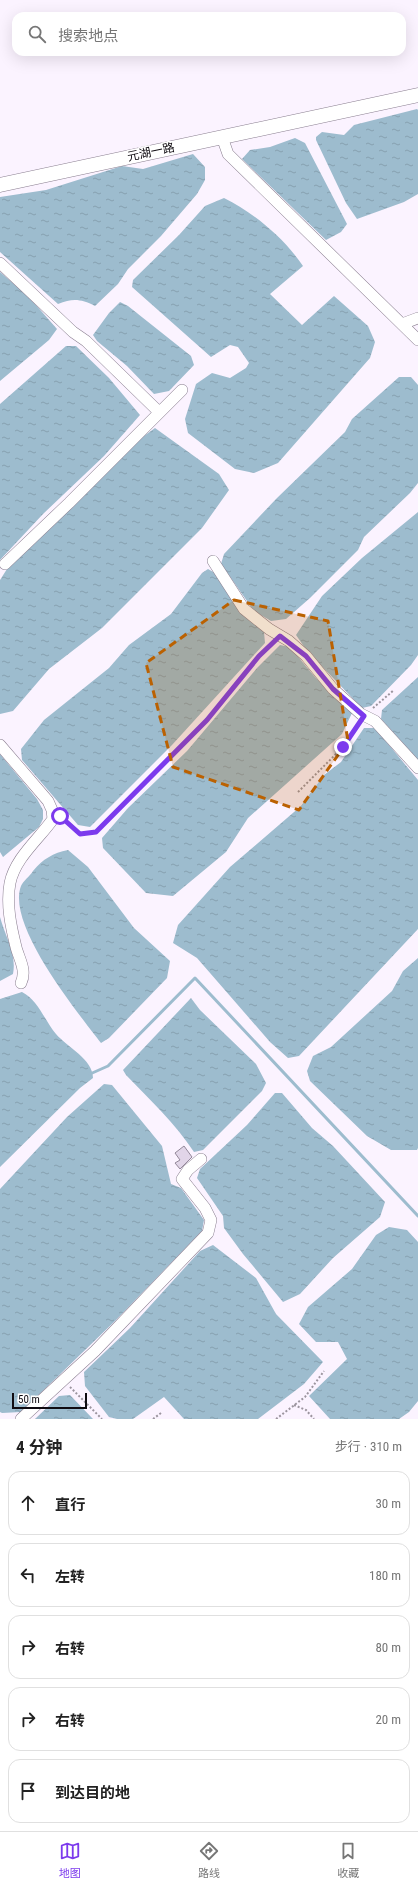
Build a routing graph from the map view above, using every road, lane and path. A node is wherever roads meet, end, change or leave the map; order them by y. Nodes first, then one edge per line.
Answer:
1 (418, 95) edge
2 (222, 137) junction
3 (0, 185) edge
4 (0, 263) edge
5 (418, 318) edge
6 (402, 324) junction
7 (418, 340) edge
8 (182, 390) dead end
9 (159, 412) junction
10 (213, 561) dead end
11 (5, 564) dead end
12 (280, 636) junction
13 (394, 690) dead end
14 (364, 716) junction
15 (0, 745) edge
16 (418, 768) edge
17 (298, 792) dead end
18 (52, 815) junction
19 (21, 982) dead end
20 (201, 1159) dead end
21 (324, 1371) dead end
22 (64, 1381) junction
23 (294, 1405) junction
24 (161, 1413) dead end
25 (21, 1419) edge
26 (102, 1419) edge
27 (153, 1419) edge
28 (276, 1419) edge
29 (314, 1419) edge

1 - 2 main road, 元湖一路
2 - 3 main road, 元湖一路
2 - 6 lane
4 - 9 lane
5 - 6 lane
6 - 7 lane
8 - 9 lane
9 - 11 lane
10 - 12 lane
12 - 14 lane
12 - 18 path
13 - 14 path
14 - 16 lane
14 - 17 path
15 - 18 lane
18 - 19 lane
20 - 22 lane
21 - 23 path
22 - 25 lane
22 - 26 path
23 - 28 path
23 - 29 path
24 - 27 path

